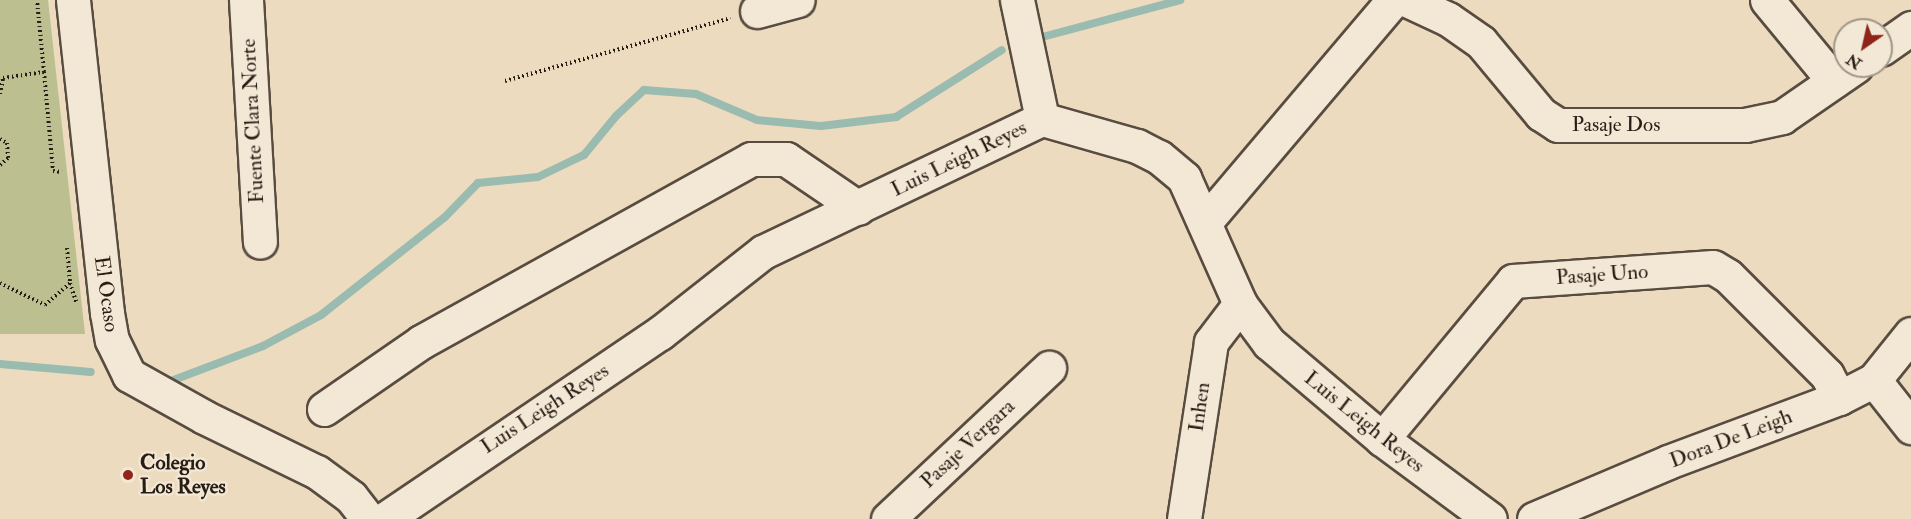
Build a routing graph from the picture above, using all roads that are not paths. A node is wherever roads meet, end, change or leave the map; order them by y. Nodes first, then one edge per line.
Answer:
1 (73, 0) edge
2 (246, 0) edge
3 (798, 0) edge
4 (1017, 0) edge
5 (1393, 0) edge
6 (1407, 0) edge
7 (1767, 0) edge
8 (757, 11) road end
9 (1911, 28) edge
10 (1893, 41) edge
11 (1833, 62) edge
12 (1838, 78) edge
13 (1042, 120) junction
14 (858, 208) junction
15 (1205, 222) junction
16 (260, 242) dead end
17 (1240, 304) junction
18 (1911, 334) edge
19 (1048, 369) dead end
20 (1874, 380) junction
21 (1839, 398) junction
22 (324, 409) dead end
23 (1911, 427) edge
24 (1382, 439) junction
25 (368, 519) edge
26 (385, 519) edge
27 (888, 519) edge
28 (1184, 519) edge
29 (1490, 519) edge
30 (1534, 519) edge

1 - 25 street, El Ocaso
2 - 16 street, Fuente Clara Norte
3 - 8 street
4 - 13 street
5 - 15 street
6 - 12 street, Pasaje Dos
7 - 11 street
9 - 10 street
13 - 14 street, Luis Leigh Reyes
13 - 15 street, Luis Leigh Reyes
14 - 22 street
14 - 26 street, Luis Leigh Reyes
15 - 17 street, Luis Leigh Reyes
17 - 24 street, Luis Leigh Reyes
17 - 28 street, Inhen
18 - 20 street, Dora De Leigh
19 - 27 street, Pasaje Vergara
20 - 21 street, Dora De Leigh
20 - 23 street
21 - 24 street, Pasaje Uno
21 - 30 street, Dora De Leigh
24 - 29 street, Luis Leigh Reyes

